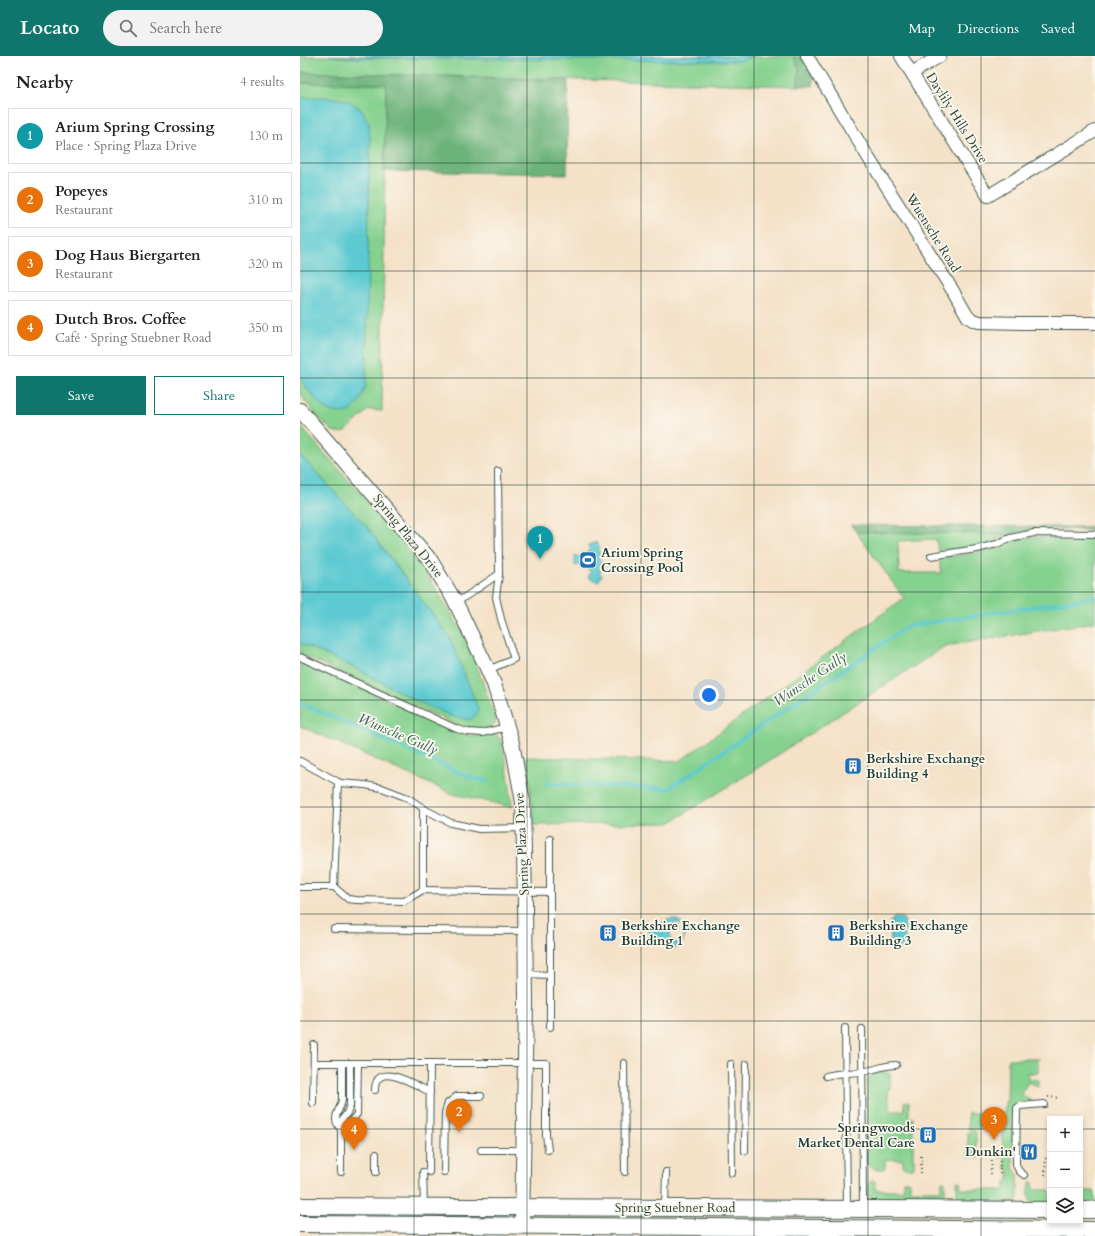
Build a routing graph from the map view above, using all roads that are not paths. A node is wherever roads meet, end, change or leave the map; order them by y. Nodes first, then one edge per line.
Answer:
1 (807, 56) edge
2 (901, 56) edge
3 (940, 56) edge
4 (912, 73) junction
5 (1095, 131) edge
6 (1095, 323) edge
7 (300, 410) edge
8 (498, 472) dead end
9 (1095, 534) edge
10 (930, 556) dead end
11 (499, 574) junction
12 (456, 603) junction
13 (300, 657) edge
14 (488, 670) junction
15 (507, 727) junction
16 (300, 761) edge
17 (338, 782) junction
18 (423, 808) junction
19 (523, 828) junction
20 (550, 839) dead end
21 (300, 887) edge
22 (334, 887) junction
23 (423, 890) junction
24 (525, 892) junction
25 (550, 892) junction
26 (334, 929) dead end
27 (525, 931) junction
28 (526, 974) junction
29 (550, 975) junction
30 (550, 1027) dead end
31 (845, 1028) dead end
32 (862, 1029) dead end
33 (314, 1045) dead end
34 (314, 1063) junction
35 (342, 1063) junction
36 (350, 1063) junction
37 (358, 1063) junction
38 (430, 1063) junction
39 (525, 1063) junction
40 (624, 1063) dead end
41 (731, 1064) dead end
42 (746, 1064) dead end
43 (896, 1065) dead end
44 (862, 1071) junction
45 (846, 1073) junction
46 (826, 1076) dead end
47 (375, 1090) dead end
48 (430, 1092) junction
49 (481, 1096) dead end
50 (1044, 1101) road end
51 (313, 1103) dead end
52 (341, 1129) junction
53 (481, 1150) dead end
54 (524, 1150) junction
55 (548, 1150) dead end
56 (745, 1151) dead end
57 (376, 1154) dead end
58 (342, 1172) dead end
59 (376, 1172) dead end
60 (444, 1172) dead end
61 (625, 1172) dead end
62 (666, 1172) dead end
63 (732, 1173) dead end
64 (1024, 1175) dead end
65 (306, 1206) edge
66 (424, 1206) junction
67 (523, 1207) junction
68 (665, 1208) junction
69 (855, 1208) junction
70 (1047, 1210) edge
71 (1083, 1210) edge
72 (1095, 1210) edge
73 (306, 1226) edge
74 (522, 1226) junction
75 (1095, 1230) edge
76 (848, 1232) edge
77 (1021, 1233) edge

1 - 6 street, Wuensche Road
2 - 4 street, Daylily Hills Drive
3 - 4 street
4 - 5 street, Daylily Hills Drive
7 - 12 street, Spring Plaza Drive
8 - 11 lane
9 - 10 lane
11 - 12 lane
11 - 14 lane
12 - 14 street, Spring Plaza Drive
13 - 15 lane
14 - 15 street, Spring Plaza Drive
15 - 19 street, Spring Plaza Drive
16 - 17 lane
17 - 18 lane
17 - 22 lane
18 - 19 lane
18 - 23 lane
19 - 24 street, Spring Plaza Drive
20 - 25 lane
21 - 22 lane
22 - 23 lane
23 - 24 lane
24 - 25 lane
24 - 27 street, Spring Plaza Drive
25 - 29 lane
26 - 27 lane
27 - 28 street, Spring Plaza Drive
28 - 29 lane
28 - 39 street, Spring Plaza Drive
29 - 30 lane
31 - 45 lane
32 - 44 lane
33 - 34 lane
34 - 35 lane
34 - 51 lane
35 - 36 lane
35 - 52 lane
36 - 37 lane
36 - 52 lane
37 - 38 lane
37 - 52 lane
38 - 39 lane
38 - 48 lane
39 - 54 street, Spring Plaza Drive
39 - 55 lane
40 - 61 lane
41 - 63 lane
42 - 56 lane
43 - 44 lane
44 - 45 lane
44 - 69 lane
45 - 46 lane
45 - 69 lane
47 - 48 lane
48 - 66 lane
49 - 60 lane
50 - 64 lane
52 - 58 lane
53 - 54 lane
54 - 67 street, Spring Plaza Drive
57 - 59 lane
62 - 68 lane
65 - 66 main road, Spring Stuebner Road
65 - 73 main road
66 - 67 main road, Spring Stuebner Road
67 - 68 main road, Spring Stuebner Road
67 - 74 street, Spring Plaza Drive
68 - 69 main road, Spring Stuebner Road
69 - 70 main road, Spring Stuebner Road
69 - 76 main road
71 - 72 main road
73 - 74 main road, Spring Stuebner Road
74 - 76 main road, Spring Stuebner Road
75 - 77 main road, Spring Stuebner Road
76 - 77 main road, Spring Stuebner Road

